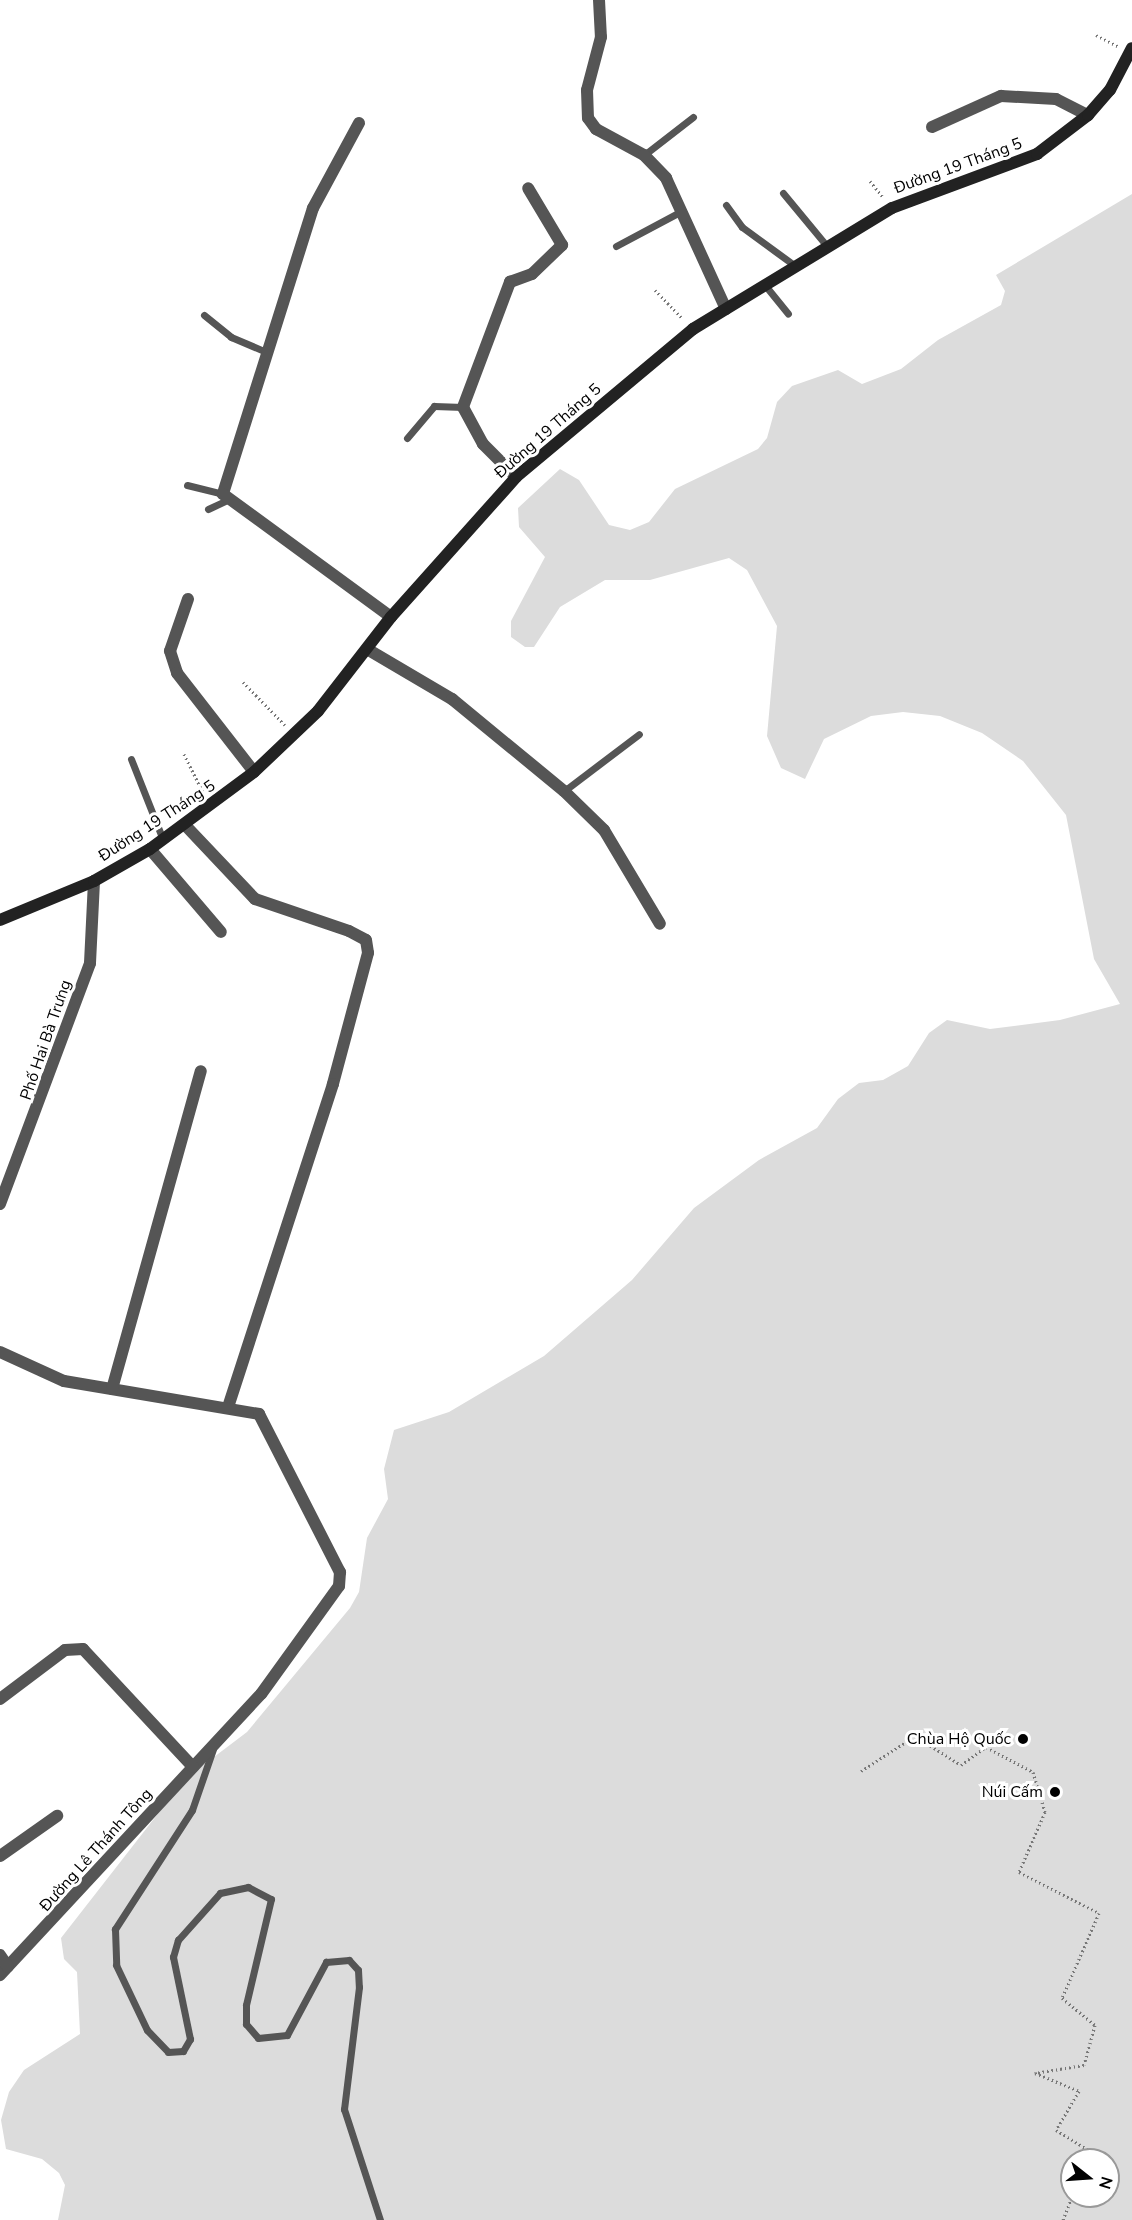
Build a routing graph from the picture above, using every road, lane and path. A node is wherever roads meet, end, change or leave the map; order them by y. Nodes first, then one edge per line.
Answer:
1 (599, 0) edge
2 (1096, 35) dead end
3 (1131, 50) edge
4 (1088, 115) junction
5 (693, 117) dead end
6 (359, 123) dead end
7 (932, 126) dead end
8 (644, 154) junction
9 (870, 181) dead end
10 (528, 188) dead end
11 (783, 193) dead end
12 (726, 205) dead end
13 (892, 208) junction
14 (680, 212) junction
15 (826, 245) junction
16 (616, 246) dead end
17 (794, 265) junction
18 (764, 284) junction
19 (655, 290) dead end
20 (726, 309) junction
21 (788, 314) dead end
22 (204, 315) dead end
23 (693, 329) junction
24 (266, 352) junction
25 (463, 407) junction
26 (406, 438) dead end
27 (516, 477) junction
28 (187, 485) dead end
29 (225, 497) junction
30 (208, 509) dead end
31 (188, 599) dead end
32 (391, 617) junction
33 (367, 649) junction
34 (243, 682) dead end
35 (295, 734) junction
36 (639, 734) dead end
37 (184, 754) dead end
38 (131, 759) dead end
39 (254, 772) junction
40 (564, 791) junction
41 (212, 809) junction
42 (184, 825) junction
43 (163, 840) junction
44 (150, 849) junction
45 (94, 881) junction
46 (0, 920) edge
47 (660, 924) dead end
48 (220, 932) dead end
49 (201, 1071) dead end
50 (0, 1204) edge
51 (0, 1352) edge
52 (112, 1389) junction
53 (228, 1407) junction
54 (0, 1699) edge
55 (214, 1744) junction
56 (193, 1767) junction
57 (861, 1771) dead end
58 (57, 1816) dead end
59 (0, 1856) edge
60 (0, 1954) edge
61 (4, 1971) edge
62 (1085, 2148) edge
63 (380, 2220) edge

1 - 8 street
2 - 3 path
3 - 4 street, Đường 19 Tháng 5
4 - 7 street
4 - 13 street, Đường 19 Tháng 5
5 - 8 lane
6 - 24 street
8 - 14 street
9 - 13 path
10 - 25 street
11 - 15 lane
12 - 17 lane
13 - 15 street, Đường 19 Tháng 5
14 - 16 lane
14 - 20 street
15 - 17 street, Đường 19 Tháng 5
17 - 18 street, Đường 19 Tháng 5
18 - 20 street, Đường 19 Tháng 5
18 - 21 lane
19 - 23 path
20 - 23 street, Đường 19 Tháng 5
22 - 24 lane
23 - 27 street, Đường 19 Tháng 5
24 - 29 street
25 - 26 lane
25 - 27 street
27 - 32 street, Đường 19 Tháng 5
28 - 29 lane
29 - 30 lane
29 - 32 street
31 - 39 street
32 - 33 street, Đường 19 Tháng 5
33 - 35 street, Đường 19 Tháng 5
33 - 40 street
34 - 35 path
35 - 39 street, Đường 19 Tháng 5
36 - 40 lane
37 - 41 path
38 - 43 lane
39 - 41 street, Đường 19 Tháng 5
40 - 47 street
41 - 42 street, Đường 19 Tháng 5
42 - 43 street, Đường 19 Tháng 5
42 - 53 street
43 - 44 street, Đường 19 Tháng 5
44 - 45 street, Đường 19 Tháng 5
44 - 48 street
45 - 46 street, Đường 19 Tháng 5
45 - 50 street, Phố Hai Bà Trưng
49 - 52 street
51 - 52 street
52 - 53 street
53 - 55 street, Đường Lê Thánh Tông
54 - 56 street
55 - 56 street, Đường Lê Thánh Tông
55 - 63 lane
56 - 61 street, Đường Lê Thánh Tông
57 - 62 path
58 - 59 street
60 - 61 street

